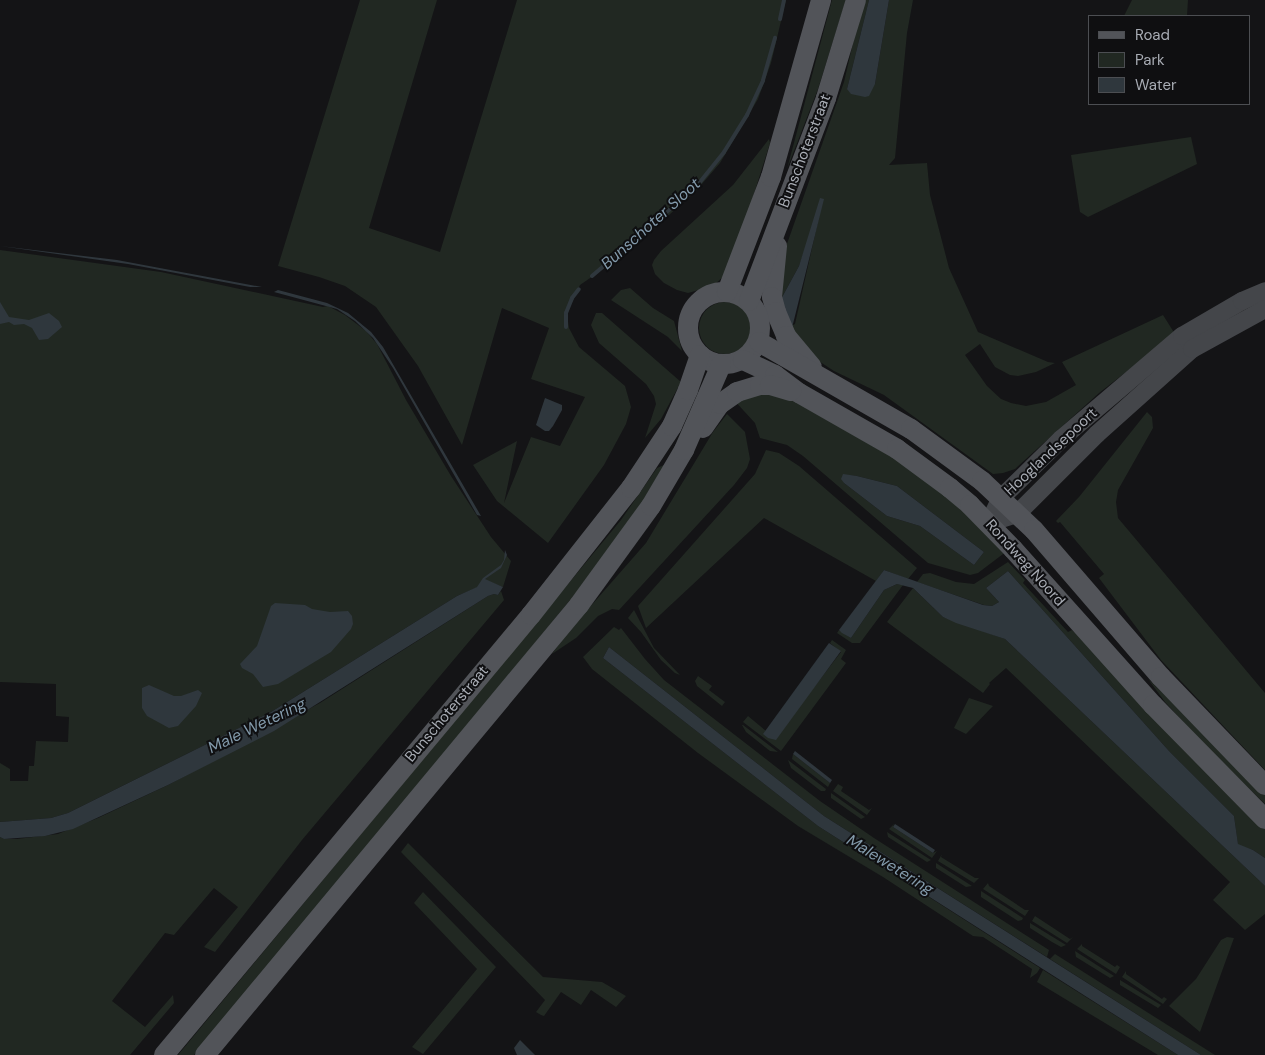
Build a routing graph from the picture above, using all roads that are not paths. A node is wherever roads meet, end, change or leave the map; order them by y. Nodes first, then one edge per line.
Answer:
1 (821, 0) edge
2 (856, 0) edge
3 (781, 212) junction
4 (1265, 291) edge
5 (728, 292) junction
6 (749, 301) junction
7 (1265, 309) edge
8 (759, 342) junction
9 (700, 355) junction
10 (743, 360) junction
11 (721, 365) junction
12 (821, 375) junction
13 (800, 393) junction
14 (684, 450) junction
15 (1000, 498) junction
16 (1017, 514) junction
17 (989, 523) junction
18 (1265, 784) edge
19 (1265, 819) edge
20 (164, 1055) edge
21 (205, 1055) edge

1 - 5 main road, Bunschoterstraat
2 - 3 main road, Bunschoterstraat
3 - 6 main road, Bunschoterstraat
3 - 12 main road
4 - 15 street, Hooglandsepoort
5 - 6 main road
5 - 9 main road
6 - 8 main road
7 - 16 street, Hooglandsepoort
8 - 10 main road
8 - 12 main road, Rondweg Noord
9 - 11 main road
9 - 20 main road, Bunschoterstraat
10 - 11 main road
10 - 13 main road, Rondweg Noord
11 - 14 main road
12 - 15 main road, Rondweg Noord
13 - 14 main road
13 - 17 main road, Rondweg Noord
14 - 21 main road
15 - 16 main road, Rondweg Noord
15 - 17 street, Hooglandsepoort
16 - 17 street, Hooglandsepoort
16 - 18 main road, Rondweg Noord
17 - 19 main road, Rondweg Noord

